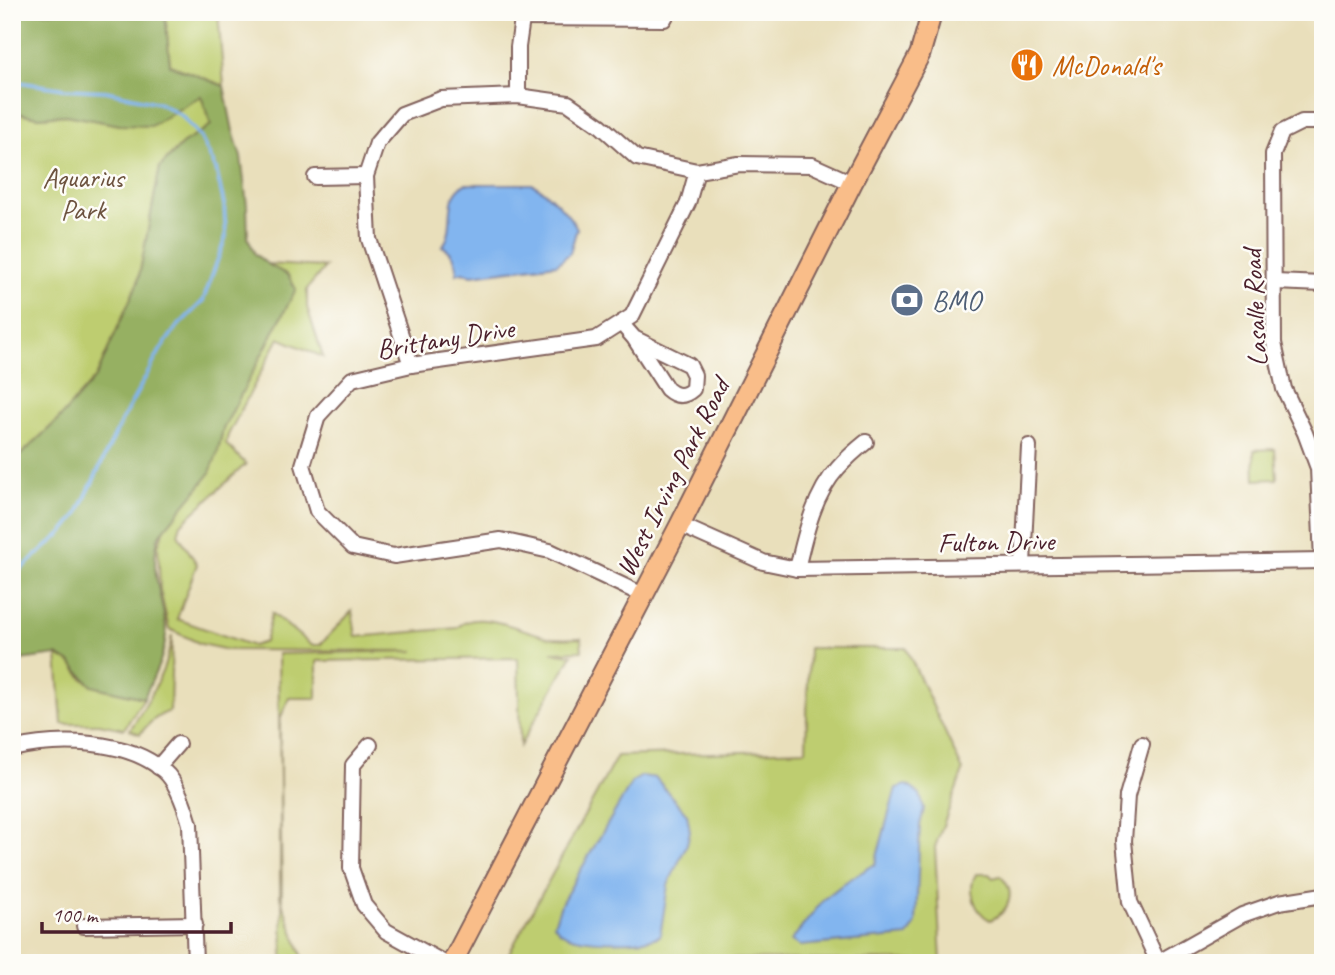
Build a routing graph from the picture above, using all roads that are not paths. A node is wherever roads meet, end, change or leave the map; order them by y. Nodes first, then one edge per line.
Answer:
1 (668, 12) edge
2 (932, 12) edge
3 (523, 15) edge
4 (518, 96) junction
5 (1323, 122) edge
6 (697, 171) junction
7 (366, 176) junction
8 (315, 177) dead end
9 (852, 183) junction
10 (1275, 282) junction
11 (1323, 284) edge
12 (621, 323) junction
13 (634, 338) junction
14 (411, 365) junction
15 (866, 442) dead end
16 (1029, 446) dead end
17 (680, 525) junction
18 (1322, 561) edge
19 (1023, 564) junction
20 (797, 569) junction
21 (643, 595) junction
22 (178, 744) dead end
23 (1142, 744) dead end
24 (370, 745) dead end
25 (12, 749) edge
26 (158, 767) junction
27 (1323, 895) edge
28 (195, 924) junction
29 (84, 926) dead end
30 (1157, 962) edge
31 (195, 963) edge
32 (444, 963) edge
33 (452, 963) edge

1 - 3 street
2 - 9 main road, West Irving Park Road
3 - 4 street
4 - 6 street
4 - 7 street
5 - 10 street, Lasalle Road
6 - 9 street
6 - 12 street, Brittany Drive
7 - 8 street
7 - 14 street
9 - 17 main road, West Irving Park Road
10 - 11 street
10 - 18 street, Lasalle Road
12 - 13 street
12 - 14 street, Brittany Drive
13 - 13 street
14 - 21 street, Brittany Drive
15 - 20 street
16 - 19 street
17 - 20 street, Fulton Drive
17 - 21 main road, West Irving Park Road
18 - 19 street, Fulton Drive
19 - 20 street, Fulton Drive
21 - 33 main road, West Irving Park Road
22 - 26 street
23 - 30 street
24 - 32 street
25 - 26 street
26 - 28 street
27 - 30 street
28 - 29 street
28 - 31 street

